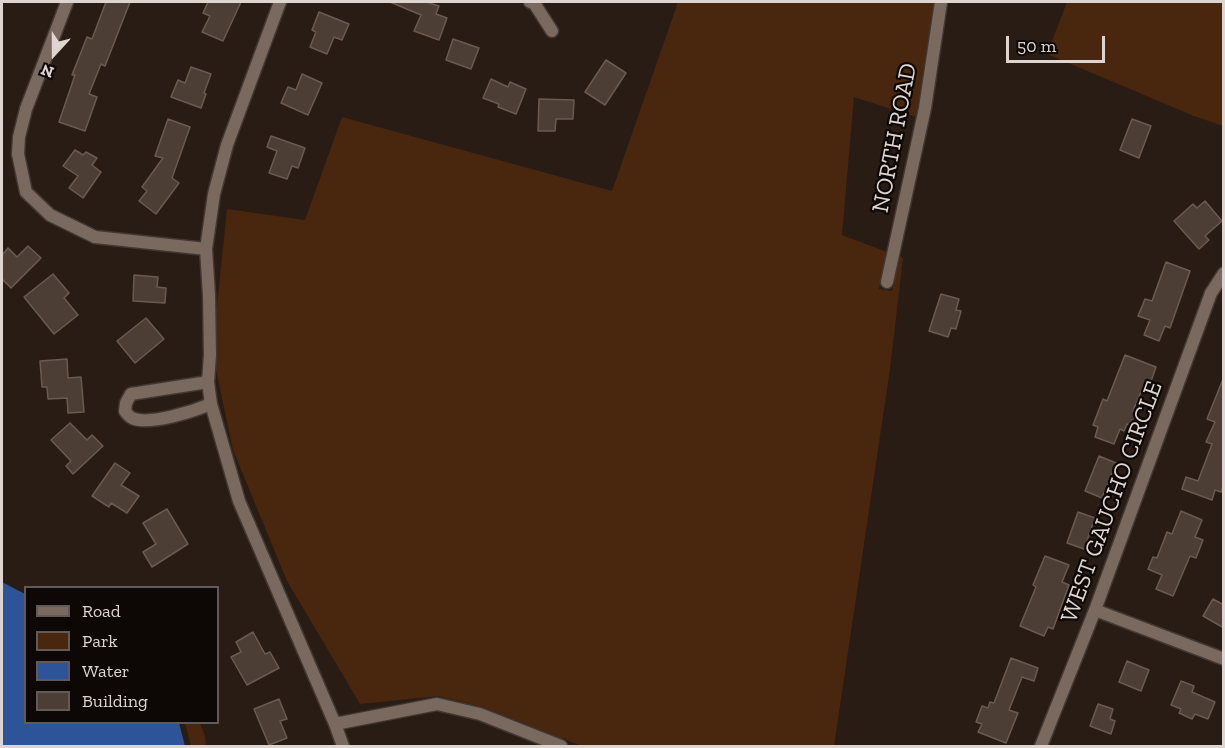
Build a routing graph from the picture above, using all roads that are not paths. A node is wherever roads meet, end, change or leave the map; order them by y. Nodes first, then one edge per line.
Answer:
1 (280, 2) edge
2 (530, 2) edge
3 (941, 2) edge
4 (64, 3) edge
5 (552, 31) dead end
6 (206, 249) junction
7 (1224, 273) edge
8 (887, 282) dead end
9 (208, 382) junction
10 (211, 404) junction
11 (1095, 610) junction
12 (1224, 659) edge
13 (335, 724) junction
14 (560, 746) edge
15 (343, 747) edge
16 (1041, 747) edge

1 - 6 street
2 - 5 street
3 - 8 street, NORTH ROAD
4 - 6 street
6 - 9 street
7 - 11 street, WEST GAUCHO CIRCLE
9 - 10 street
9 - 10 street
10 - 13 street
11 - 12 street
11 - 16 street, WEST GAUCHO CIRCLE
13 - 14 street
13 - 15 street

